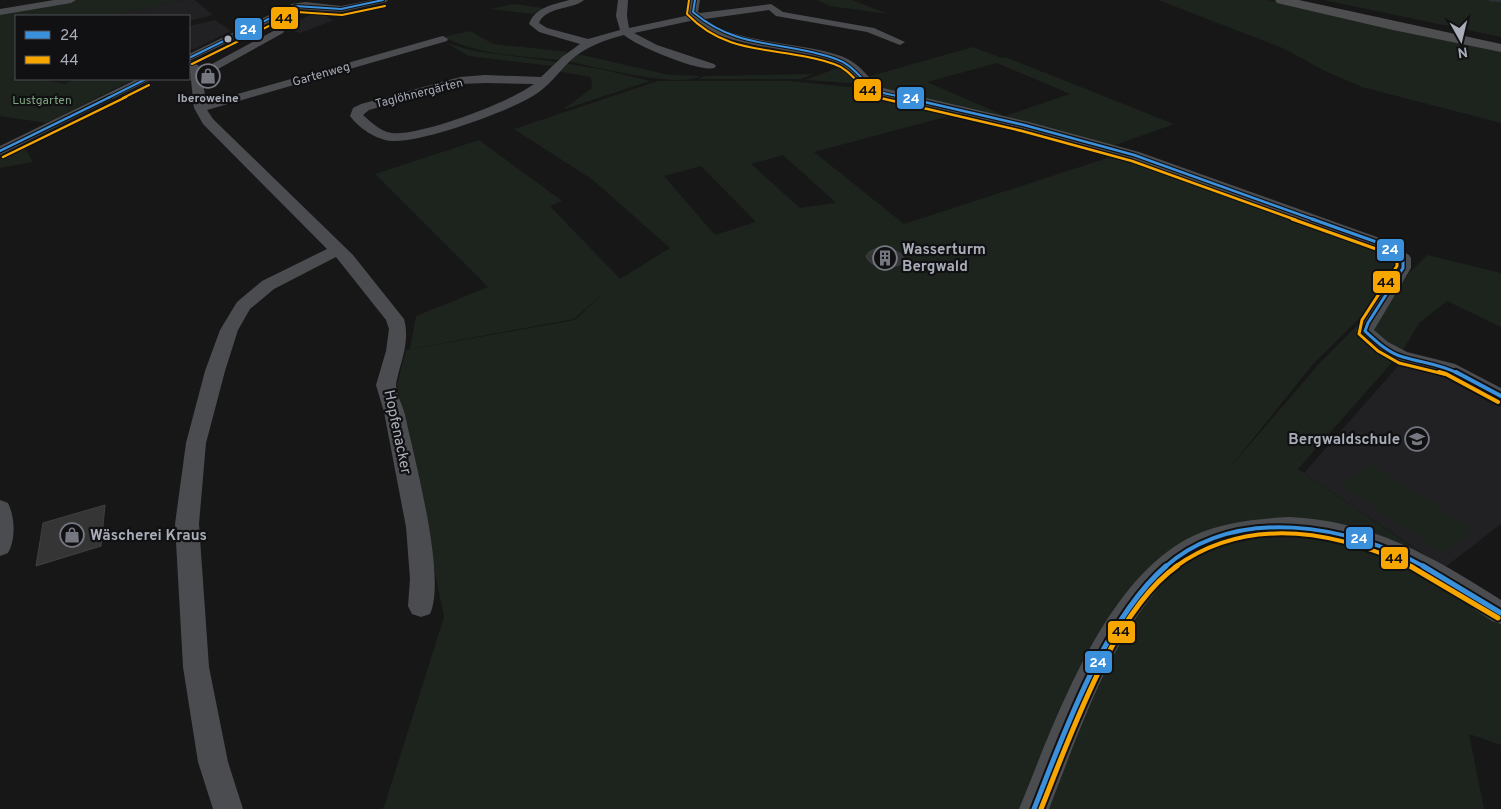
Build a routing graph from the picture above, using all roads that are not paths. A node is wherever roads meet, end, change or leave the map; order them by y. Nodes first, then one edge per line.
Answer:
1 (71, 0) edge
2 (383, 0) edge
3 (579, 0) edge
4 (623, 0) edge
5 (695, 0) edge
6 (1282, 0) edge
7 (1309, 0) edge
8 (298, 2) edge
9 (0, 12) edge
10 (255, 13) dead end
11 (280, 13) junction
12 (694, 17) junction
13 (236, 22) dead end
14 (241, 32) junction
15 (626, 32) junction
16 (443, 39) dead end
17 (1501, 41) edge
18 (900, 42) dead end
19 (589, 43) junction
20 (1501, 48) edge
21 (190, 58) edge
22 (710, 66) dead end
23 (193, 68) edge
24 (144, 80) edge
25 (544, 81) junction
26 (200, 108) junction
27 (0, 151) edge
28 (337, 250) junction
29 (1501, 396) edge
30 (0, 509) edge
31 (0, 546) edge
32 (421, 606) dead end
33 (1501, 613) edge
34 (228, 809) edge
35 (1034, 809) edge

1 - 9 street
2 - 8 street
3 - 19 street
4 - 15 street
5 - 12 street
6 - 20 highway
7 - 17 highway
8 - 11 street
10 - 11 street
11 - 14 street
12 - 15 street, Taglöhnergärten
12 - 18 street, Taglöhnergärten
12 - 29 street
13 - 14 street
14 - 21 street
14 - 23 street
15 - 19 street, Taglöhnergärten
15 - 22 street
16 - 26 street, Gartenweg
19 - 25 street, Taglöhnergärten
23 - 26 street
24 - 27 street
25 - 25 street, Taglöhnergärten
26 - 28 street, Hopfenacker
28 - 32 street, Hopfenacker
28 - 34 street
30 - 31 street
33 - 35 street

